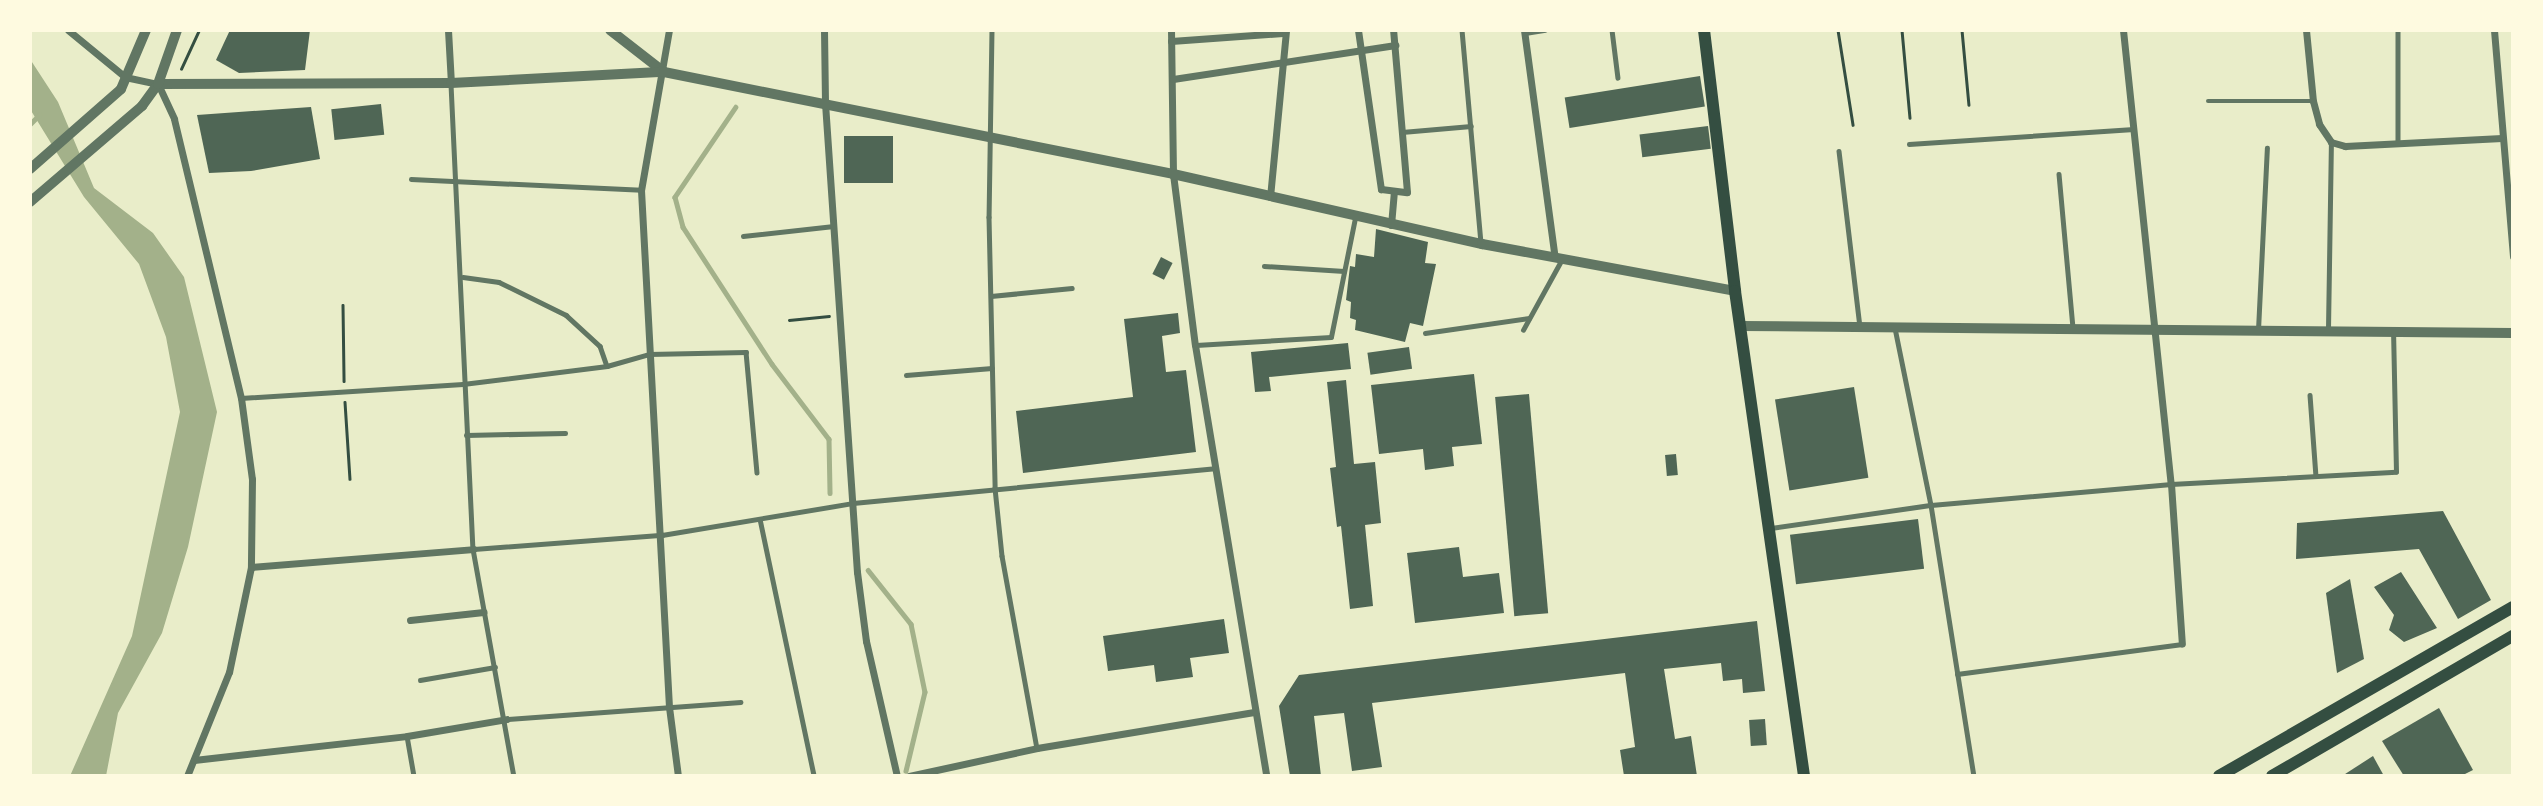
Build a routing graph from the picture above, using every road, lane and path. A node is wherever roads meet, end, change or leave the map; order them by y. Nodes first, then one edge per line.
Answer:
1 (68, 30) edge
2 (146, 30) edge
3 (177, 30) edge
4 (199, 30) edge
5 (448, 30) edge
6 (610, 30) edge
7 (669, 30) edge
8 (824, 30) edge
9 (992, 30) edge
10 (1171, 30) edge
11 (1358, 30) edge
12 (1393, 30) edge
13 (1462, 30) edge
14 (1545, 30) edge
15 (1612, 30) edge
16 (1704, 30) edge
17 (1838, 30) edge
18 (1902, 30) edge
19 (1962, 30) edge
20 (2123, 30) edge
21 (2306, 30) edge
22 (2398, 30) edge
23 (2494, 30) edge
24 (1524, 31) edge
25 (1285, 32) edge
26 (1171, 41) junction
27 (1395, 45) junction
28 (1362, 52) junction
29 (1281, 60) junction
30 (664, 72) junction
31 (125, 77) junction
32 (1618, 78) dead end
33 (1173, 79) junction
34 (451, 83) junction
35 (158, 85) junction
36 (2208, 101) dead end
37 (2313, 101) junction
38 (825, 103) junction
39 (1969, 106) dead end
40 (1910, 118) dead end
41 (1853, 125) dead end
42 (1471, 126) junction
43 (2134, 129) junction
44 (1402, 132) junction
45 (992, 138) junction
46 (2502, 138) junction
47 (2331, 142) junction
48 (1909, 144) dead end
49 (2398, 144) junction
50 (2267, 148) dead end
51 (1839, 151) dead end
52 (30, 169) edge
53 (1173, 174) junction
54 (2059, 174) dead end
55 (411, 179) dead end
56 (456, 179) junction
57 (641, 190) junction
58 (1394, 191) junction
59 (1270, 198) junction
60 (30, 202) edge
61 (1356, 218) junction
62 (834, 225) junction
63 (1391, 225) junction
64 (743, 236) dead end
65 (1482, 244) junction
66 (2513, 256) edge
67 (1558, 259) junction
68 (1264, 265) dead end
69 (1343, 271) junction
70 (463, 277) junction
71 (1072, 288) dead end
72 (1735, 291) junction
73 (991, 296) junction
74 (840, 314) junction
75 (1529, 318) junction
76 (789, 320) dead end
77 (1741, 326) junction
78 (1860, 327) junction
79 (1895, 327) junction
80 (2073, 329) junction
81 (1523, 330) dead end
82 (2154, 330) junction
83 (2258, 331) junction
84 (2329, 331) junction
85 (2393, 332) junction
86 (1425, 333) dead end
87 (2513, 333) edge
88 (1195, 345) junction
89 (649, 354) junction
90 (607, 366) junction
91 (992, 368) junction
92 (906, 375) dead end
93 (463, 384) junction
94 (2311, 395) dead end
95 (241, 398) junction
96 (565, 433) dead end
97 (466, 435) junction
98 (1214, 468) junction
99 (757, 473) dead end
100 (2316, 476) junction
101 (2171, 484) junction
102 (995, 488) junction
103 (853, 503) junction
104 (1931, 505) junction
105 (761, 519) junction
106 (1771, 528) junction
107 (662, 535) junction
108 (474, 549) junction
109 (251, 567) junction
110 (2513, 607) edge
111 (484, 612) junction
112 (410, 620) dead end
113 (2513, 636) edge
114 (2182, 644) joint
115 (495, 667) junction
116 (1957, 674) junction
117 (420, 680) dead end
118 (740, 702) dead end
119 (669, 706) junction
120 (1254, 712) junction
121 (507, 719) junction
122 (407, 736) junction
123 (1037, 748) junction
124 (194, 760) junction
125 (187, 776) edge
126 (414, 776) edge
127 (514, 776) edge
128 (678, 776) edge
129 (814, 776) edge
130 (897, 776) edge
131 (909, 776) edge
132 (1266, 776) edge
133 (1804, 776) edge
134 (1974, 776) edge
135 (2219, 776) edge
136 (2272, 776) edge

1 - 31 street
2 - 31 street
3 - 35 street
4 - 35 path
5 - 34 street
6 - 30 street
7 - 30 street
8 - 38 street
9 - 45 lane
10 - 26 street
11 - 28 street
12 - 27 street
13 - 42 lane
14 - 24 lane
15 - 32 lane
16 - 72 main road
17 - 41 path
18 - 40 path
19 - 39 path
20 - 43 street
21 - 37 street
22 - 49 lane
23 - 46 street
24 - 67 street
25 - 26 street
25 - 29 street
26 - 33 street
27 - 28 street
27 - 44 street
28 - 29 street
28 - 58 street
29 - 33 street
29 - 59 street
30 - 34 street
30 - 38 street
30 - 57 street
31 - 35 street
31 - 52 street
33 - 53 street
34 - 35 street
34 - 56 lane
35 - 60 street
35 - 95 street
36 - 37 lane
37 - 47 street
38 - 45 street
38 - 62 street
42 - 44 lane
42 - 65 lane
43 - 48 lane
43 - 82 street
44 - 58 street
45 - 53 street
45 - 73 lane
46 - 49 street
46 - 66 street
47 - 49 street
47 - 84 lane
50 - 83 lane
51 - 78 lane
53 - 59 street
53 - 88 street
54 - 80 lane
55 - 56 lane
56 - 57 lane
56 - 70 lane
57 - 89 street
58 - 63 street
59 - 61 street
61 - 63 street
61 - 69 lane
62 - 64 lane
62 - 74 street
63 - 65 street
65 - 67 street
67 - 72 street
67 - 75 lane
68 - 69 lane
69 - 88 lane
70 - 90 lane
70 - 93 lane
71 - 73 lane
72 - 77 main road
73 - 91 lane
74 - 76 path
74 - 103 street
75 - 81 lane
75 - 86 lane
77 - 78 street
77 - 106 main road
78 - 79 street
79 - 80 street
79 - 104 lane
80 - 82 street
82 - 83 street
82 - 101 street
83 - 84 street
84 - 85 street
85 - 87 street
85 - 100 lane
88 - 98 street
89 - 90 lane
89 - 99 lane
89 - 107 street
90 - 93 lane
91 - 92 lane
91 - 102 lane
93 - 95 lane
93 - 97 lane
94 - 100 lane
95 - 109 street
96 - 97 lane
97 - 108 lane
98 - 102 lane
98 - 120 street
100 - 101 lane
101 - 104 lane
101 - 114 street
102 - 103 lane
102 - 123 lane
103 - 105 lane
103 - 130 street
104 - 106 lane
104 - 116 lane
105 - 107 lane
105 - 129 lane
106 - 133 main road
107 - 108 lane
107 - 119 street
108 - 109 street
108 - 111 lane
109 - 124 street
110 - 135 main road
111 - 112 street
111 - 115 lane
113 - 136 main road
114 - 116 lane
115 - 117 lane
115 - 121 lane
116 - 134 lane
118 - 119 lane
119 - 121 lane
119 - 128 street
120 - 123 street
120 - 132 street
121 - 122 street
121 - 127 lane
122 - 124 street
122 - 126 lane
123 - 131 street
124 - 125 street

